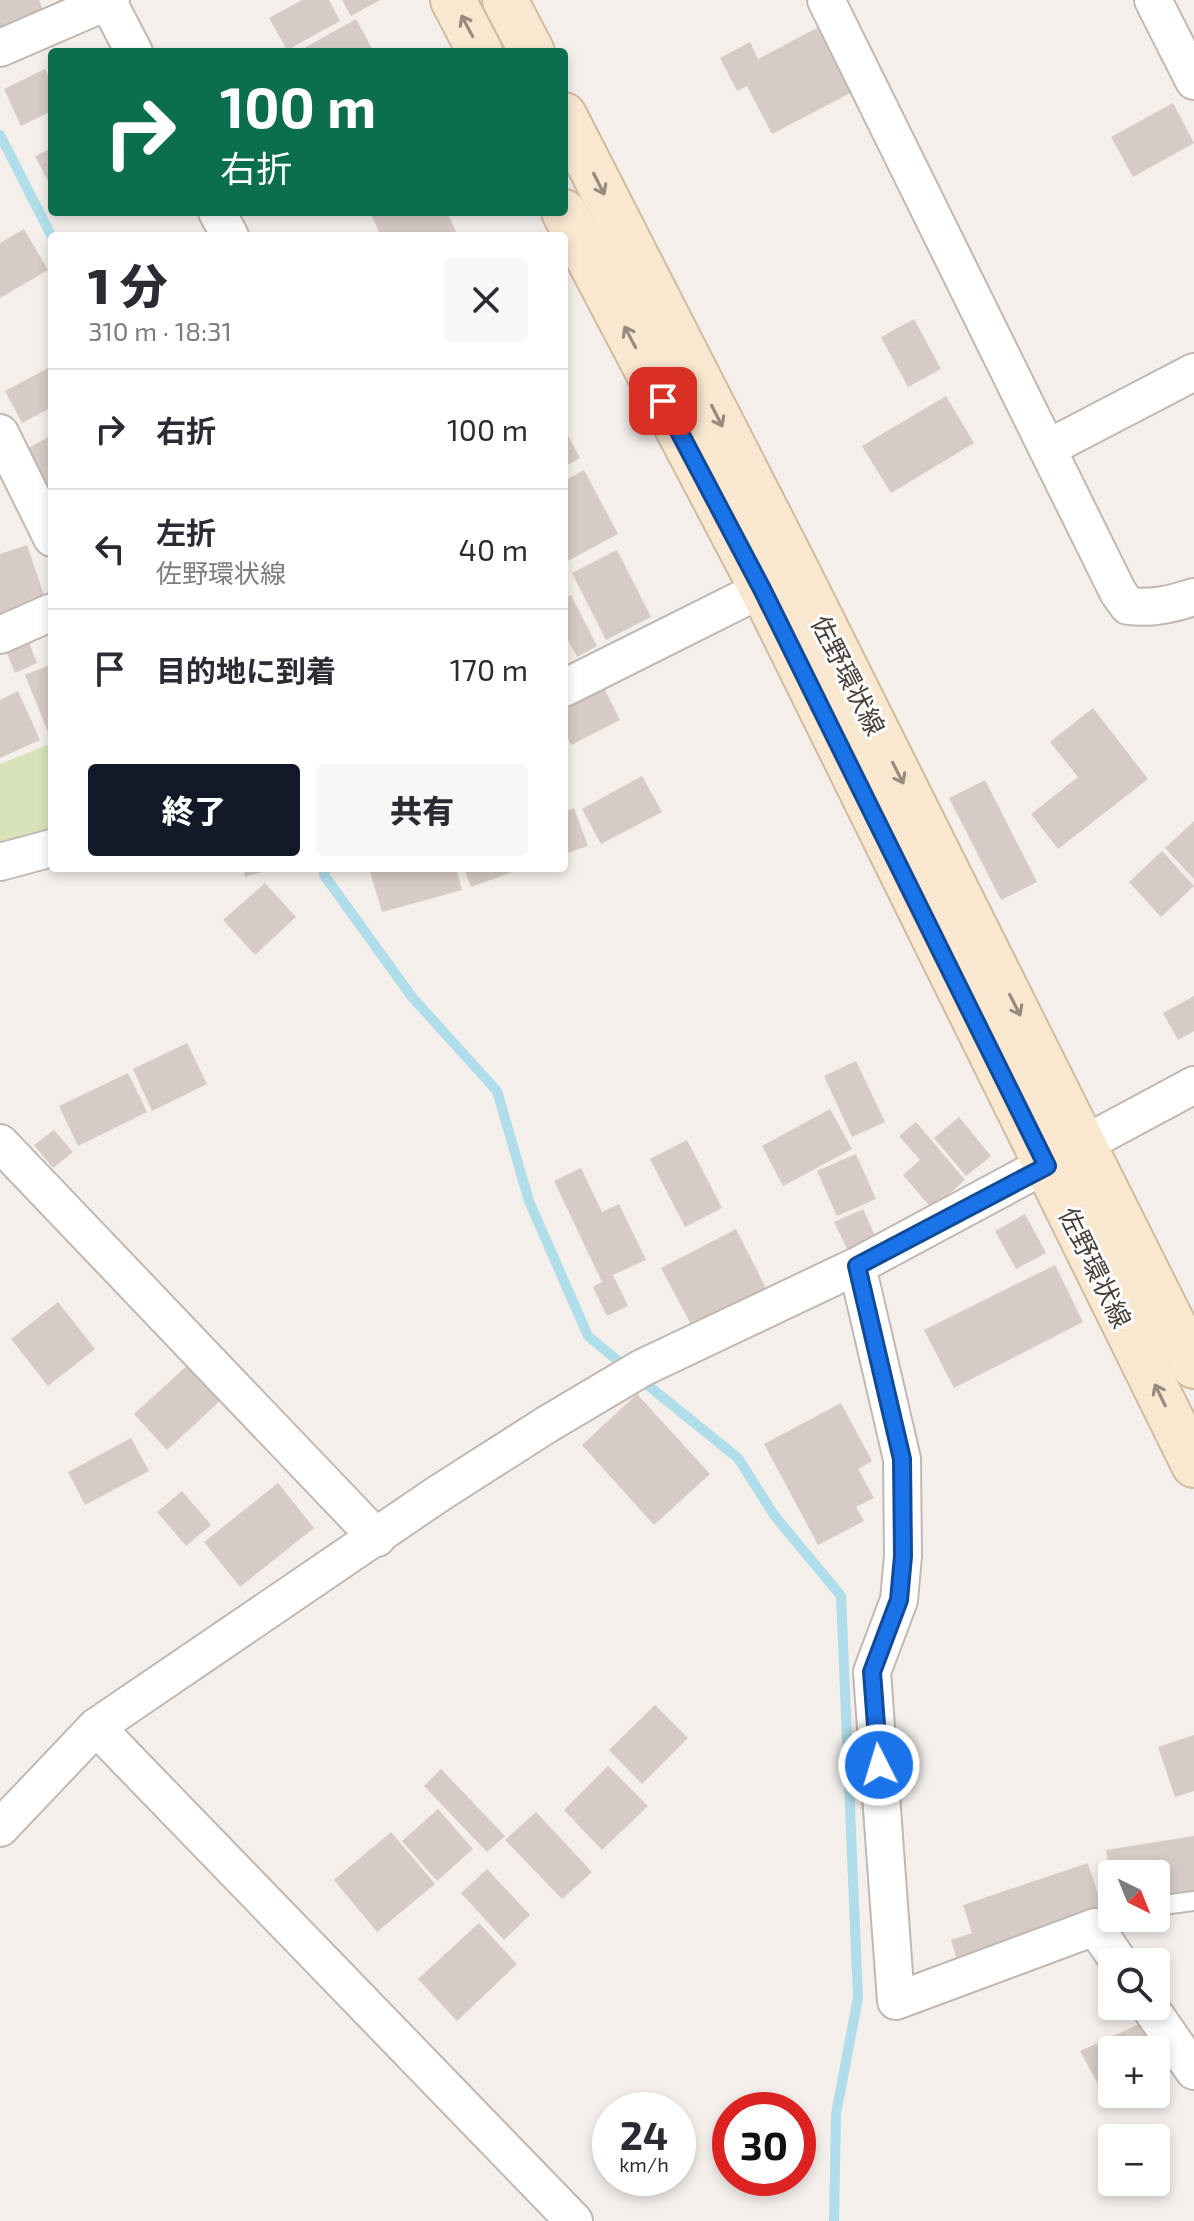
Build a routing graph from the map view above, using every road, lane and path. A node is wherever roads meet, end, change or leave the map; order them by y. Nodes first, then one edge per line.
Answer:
1 (108, 0) edge
2 (453, 0) edge
3 (505, 0) edge
4 (826, 0) edge
5 (1153, 0) edge
6 (0, 48) edge
7 (132, 48) edge
8 (478, 48) edge
9 (530, 48) edge
10 (1194, 81) edge
11 (568, 124) edge
12 (566, 216) edge
13 (1194, 372) edge
14 (0, 433) edge
15 (1048, 448) junction
16 (48, 530) edge
17 (779, 580) junction
18 (1194, 597) edge
19 (48, 614) edge
20 (0, 635) edge
21 (568, 686) edge
22 (48, 849) edge
23 (0, 862) edge
24 (1194, 1085) edge
25 (0, 1143) edge
26 (1084, 1144) junction
27 (1047, 1166) junction
28 (857, 1266) junction
29 (1194, 1366) edge
30 (1194, 1465) edge
31 (377, 1538) junction
32 (96, 1727) junction
33 (0, 1828) edge
34 (1194, 1901) edge
35 (1170, 1904) edge
36 (1098, 1924) edge
37 (1159, 2020) edge
38 (1194, 2071) edge
39 (574, 2221) edge

1 - 6 street
1 - 7 street
8 -> 2 main road
3 - 9 main road
4 - 15 street
5 - 10 street
11 -> 17 main road, 佐野環状線
17 -> 12 main road, 佐野環状線
13 - 15 street
14 - 16 street
15 - 18 street
17 - 21 street
17 -> 26 main road, 佐野環状線
17 - 27 main road, 佐野環状線
19 - 20 street
22 - 23 street
24 - 26 street
25 - 31 street
26 - 27 street
26 - 29 main road, 佐野環状線
27 - 28 street
30 -> 27 main road, 佐野環状線
28 - 31 street
28 - 36 street
31 - 32 street
32 - 33 street
32 - 39 street
34 - 35 lane
37 - 38 street

